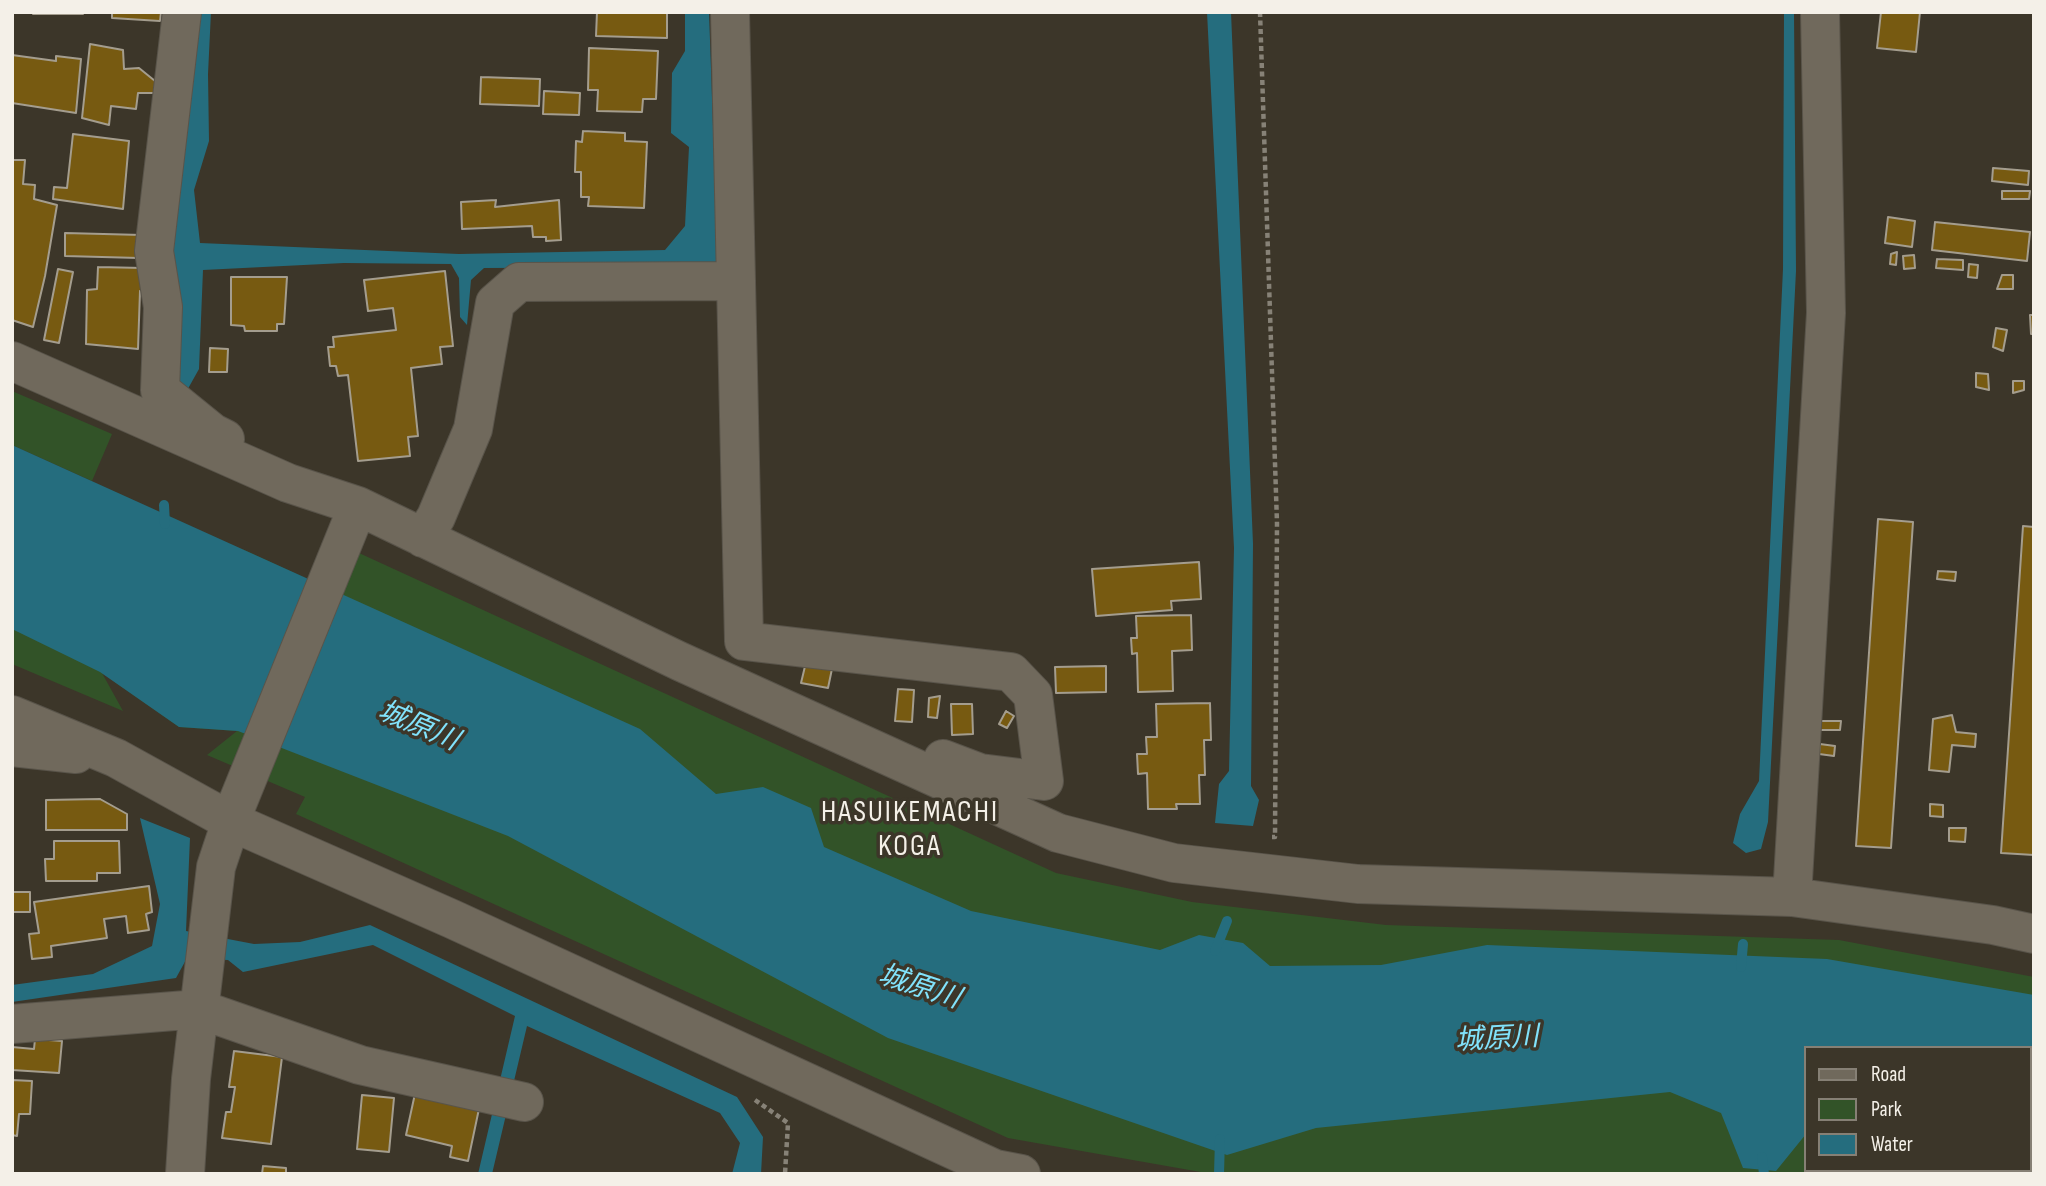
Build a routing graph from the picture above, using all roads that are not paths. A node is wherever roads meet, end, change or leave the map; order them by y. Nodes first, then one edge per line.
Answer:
1 (182, 12) edge
2 (730, 12) edge
3 (1820, 12) edge
4 (736, 281) junction
5 (12, 361) edge
6 (288, 483) junction
7 (355, 514) junction
8 (424, 538) junction
9 (12, 715) edge
10 (12, 747) edge
11 (879, 752) junction
12 (116, 758) junction
13 (234, 813) junction
14 (1792, 897) junction
15 (2034, 934) edge
16 (199, 1009) junction
17 (12, 1024) edge
18 (524, 1102) dead end
19 (185, 1174) edge
20 (1021, 1174) edge

1 - 6 street
2 - 4 street
3 - 14 street
4 - 8 street
4 - 11 street
5 - 6 street
6 - 7 street
7 - 8 street
7 - 13 street
8 - 11 street
9 - 12 street
10 - 12 street
11 - 14 street
12 - 13 street
13 - 16 street
13 - 20 street
14 - 15 street
16 - 17 street
16 - 18 street
16 - 19 street

